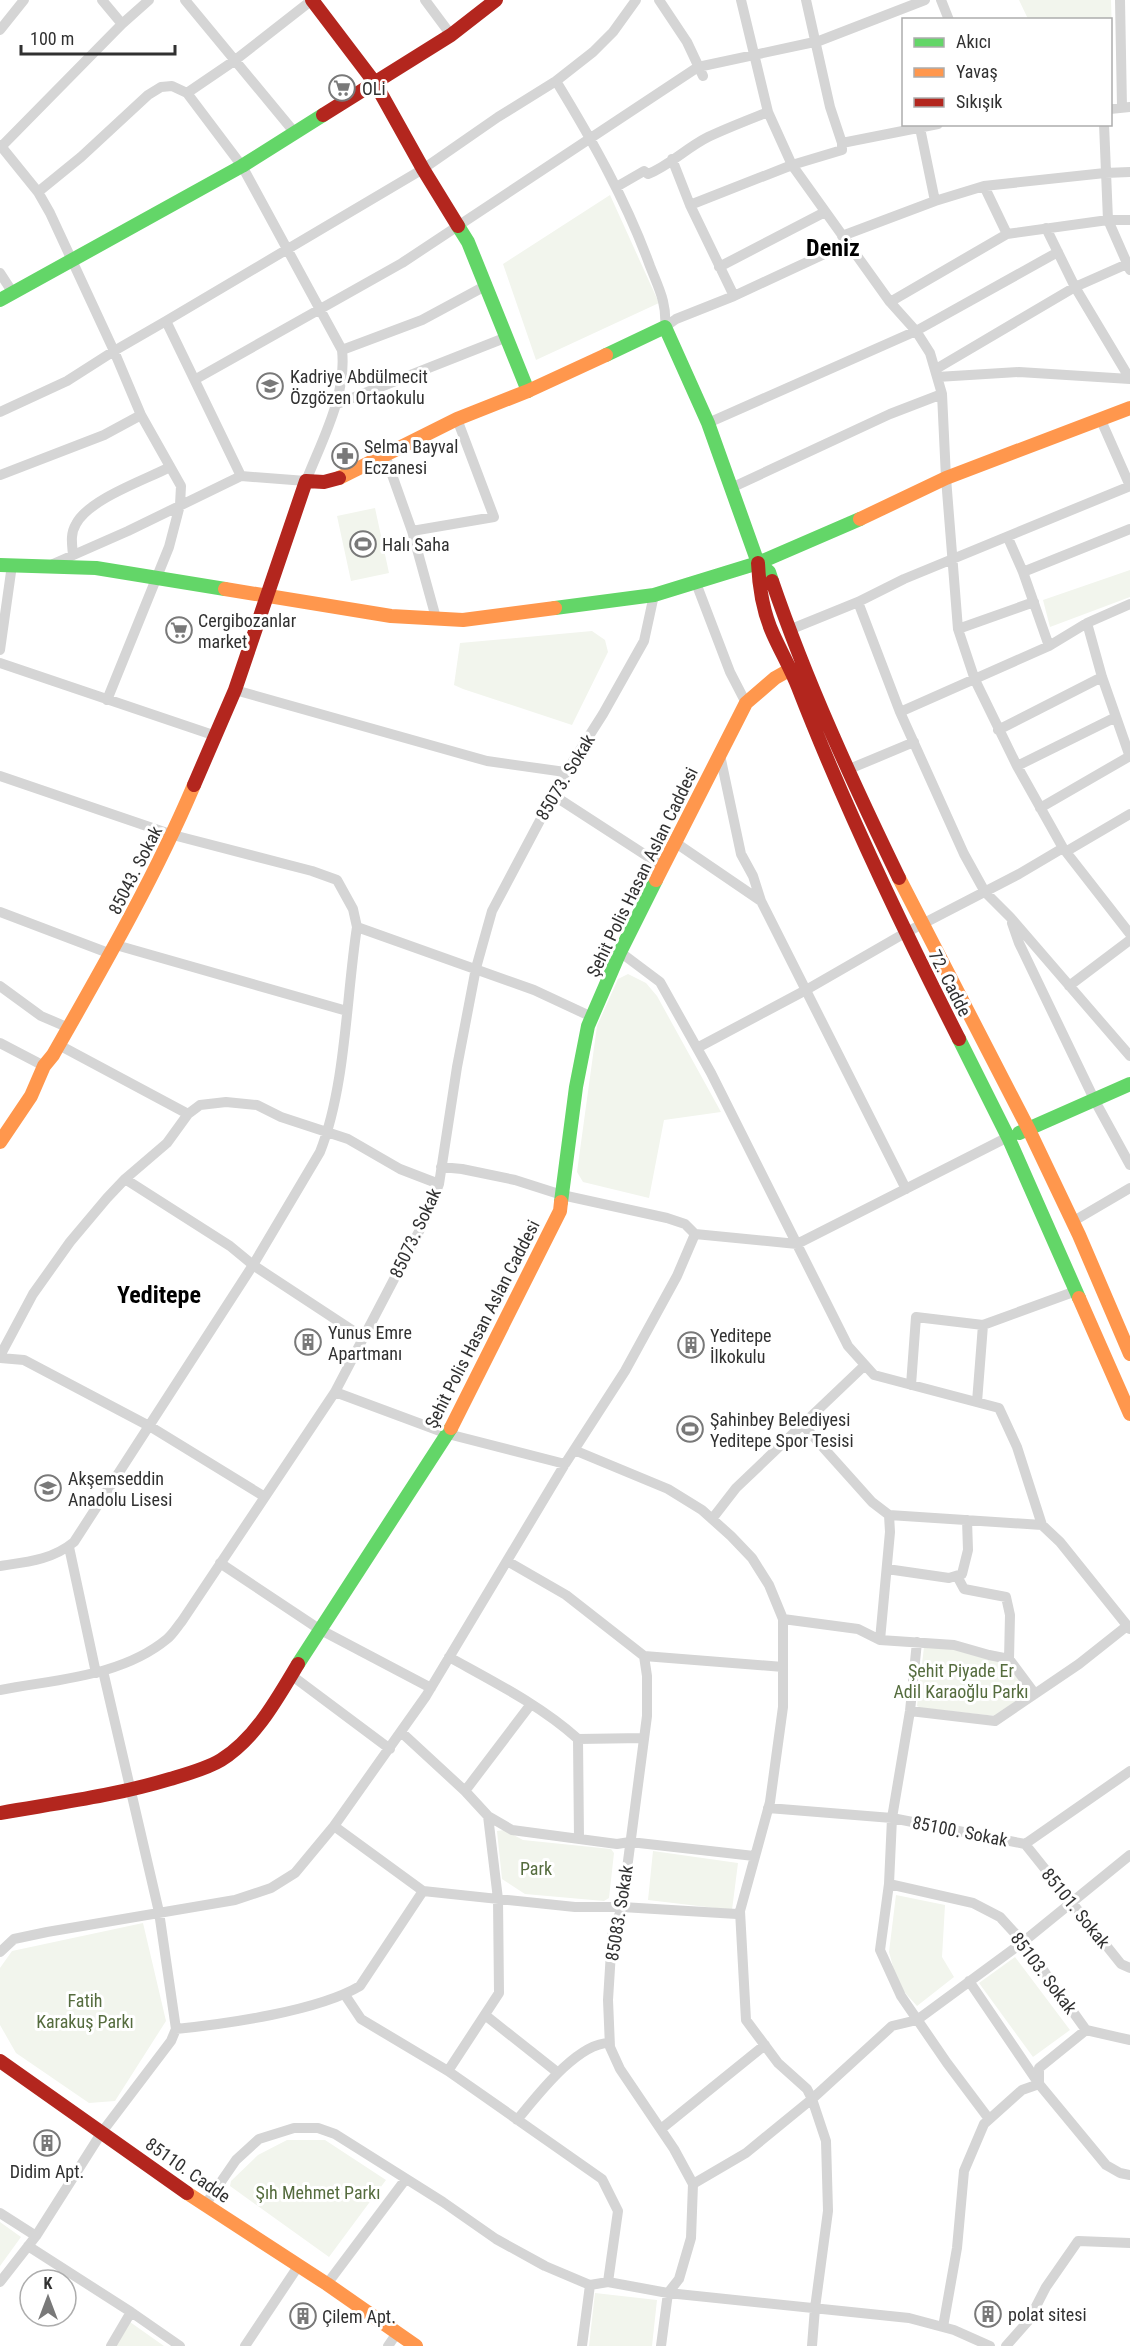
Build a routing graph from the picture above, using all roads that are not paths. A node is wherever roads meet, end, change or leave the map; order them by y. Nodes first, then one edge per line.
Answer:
1 (102, 0) edge
2 (149, 0) edge
3 (186, 0) edge
4 (312, 0) edge
5 (425, 0) edge
6 (496, 0) edge
7 (636, 0) edge
8 (659, 0) edge
9 (741, 0) edge
10 (806, 0) edge
11 (925, 0) edge
12 (941, 0) edge
13 (1120, 0) edge
14 (19, 2) edge
15 (948, 18) edge
16 (122, 24) junction
17 (0, 30) edge
18 (451, 35) junction
19 (816, 42) junction
20 (754, 54) junction
21 (234, 61) junction
22 (701, 72) junction
23 (556, 81) junction
24 (375, 83) junction
25 (187, 93) junction
26 (1126, 107) edge
27 (768, 112) junction
28 (929, 126) edge
29 (1104, 126) edge
30 (920, 128) junction
31 (295, 133) junction
32 (591, 139) junction
33 (842, 143) junction
34 (0, 146) edge
35 (672, 159) junction
36 (792, 165) junction
37 (242, 166) junction
38 (423, 169) junction
39 (1130, 172) edge
40 (1105, 173) junction
41 (614, 184) junction
42 (984, 186) junction
43 (38, 192) junction
44 (935, 201) junction
45 (690, 205) junction
46 (825, 212) junction
47 (1108, 220) junction
48 (1130, 220) edge
49 (457, 225) junction
50 (1046, 228) junction
51 (1007, 234) junction
52 (845, 240) junction
53 (287, 251) junction
54 (1058, 252) junction
55 (73, 261) junction
56 (719, 267) junction
57 (1129, 267) edge
58 (0, 273) edge
59 (487, 285) junction
60 (1075, 287) junction
61 (13, 293) junction
62 (734, 296) junction
63 (0, 300) edge
64 (890, 302) junction
65 (319, 309) junction
66 (166, 321) junction
67 (665, 327) junction
68 (916, 331) junction
69 (507, 337) junction
70 (342, 350) junction
71 (114, 351) junction
72 (937, 373) junction
73 (196, 379) junction
74 (528, 391) junction
75 (942, 394) junction
76 (337, 404) junction
77 (1130, 408) edge
78 (0, 412) edge
79 (141, 415) junction
80 (1100, 418) junction
81 (457, 419) junction
82 (708, 423) junction
83 (385, 455) junction
84 (170, 467) junction
85 (0, 475) edge
86 (241, 476) junction
87 (946, 478) junction
88 (306, 481) junction
89 (1130, 486) edge
90 (731, 488) junction
91 (180, 505) junction
92 (1130, 529) edge
93 (412, 531) junction
94 (1008, 538) junction
95 (73, 555) junction
96 (952, 560) junction
97 (758, 563) junction
98 (6, 565) edge
99 (47, 566) junction
100 (1023, 572) junction
101 (158, 579) junction
102 (696, 583) junction
103 (654, 595) junction
104 (267, 596) junction
105 (858, 602) junction
106 (1034, 602) junction
107 (1130, 604) edge
108 (436, 618) junction
109 (1087, 622) junction
110 (958, 629) junction
111 (789, 630) junction
112 (1049, 646) junction
113 (0, 650) edge
114 (0, 663) edge
115 (791, 669) junction
116 (1102, 677) junction
117 (975, 680) junction
118 (235, 690) junction
119 (107, 700) junction
120 (746, 703) junction
121 (900, 712) junction
122 (1116, 717) junction
123 (998, 730) junction
124 (216, 736) junction
125 (914, 742) junction
126 (720, 755) junction
127 (1130, 757) edge
128 (1017, 766) junction
129 (847, 770) junction
130 (565, 772) junction
131 (0, 776) edge
132 (553, 795) junction
133 (1040, 808) junction
134 (1130, 814) edge
135 (173, 835) junction
136 (676, 843) junction
137 (1065, 850) junction
138 (664, 867) junction
139 (984, 892) junction
140 (761, 901) junction
141 (0, 912) edge
142 (1010, 917) junction
143 (921, 924) junction
144 (357, 927) junction
145 (905, 933) junction
146 (1130, 934) edge
147 (1130, 940) edge
148 (114, 949) junction
149 (620, 952) junction
150 (476, 968) junction
151 (0, 986) edge
152 (1069, 986) junction
153 (806, 990) junction
154 (347, 1011) junction
155 (592, 1017) junction
156 (69, 1028) junction
157 (0, 1043) edge
158 (59, 1046) junction
159 (697, 1048) junction
160 (1130, 1056) edge
161 (44, 1066) junction
162 (1130, 1085) edge
163 (1095, 1101) junction
164 (188, 1114) junction
165 (1029, 1130) junction
166 (328, 1133) junction
167 (1008, 1137) junction
168 (0, 1143) edge
169 (1130, 1165) edge
170 (441, 1167) junction
171 (125, 1179) junction
172 (438, 1184) junction
173 (1130, 1188) edge
174 (906, 1189) junction
175 (562, 1195) junction
176 (1072, 1222) junction
177 (695, 1234) junction
178 (797, 1244) junction
179 (254, 1265) junction
180 (1076, 1291) junction
181 (983, 1325) junction
182 (364, 1338) junction
183 (1130, 1354) edge
184 (0, 1357) edge
185 (865, 1365) junction
186 (911, 1384) junction
187 (335, 1392) junction
188 (976, 1402) junction
189 (1130, 1414) edge
190 (803, 1425) junction
191 (151, 1426) junction
192 (448, 1434) junction
193 (574, 1450) junction
194 (565, 1464) junction
195 (264, 1497) junction
196 (889, 1515) junction
197 (712, 1519) junction
198 (967, 1520) junction
199 (1042, 1525) junction
200 (69, 1547) junction
201 (507, 1561) junction
202 (220, 1563) junction
203 (0, 1566) edge
204 (887, 1569) junction
205 (957, 1576) junction
206 (783, 1619) junction
207 (1129, 1627) edge
208 (319, 1629) junction
209 (880, 1640) junction
210 (917, 1642) junction
211 (644, 1656) junction
212 (449, 1657) junction
213 (1010, 1659) junction
214 (783, 1667) junction
215 (100, 1672) junction
216 (291, 1675) junction
217 (431, 1688) junction
218 (0, 1690) edge
219 (1035, 1694) junction
220 (531, 1704) junction
221 (910, 1711) junction
222 (401, 1732) junction
223 (644, 1738) junction
224 (578, 1740) junction
225 (390, 1749) junction
226 (1130, 1771) edge
227 (130, 1791) junction
228 (465, 1791) junction
229 (768, 1808) junction
230 (0, 1813) edge
231 (488, 1816) junction
232 (892, 1818) junction
233 (334, 1826) junction
234 (579, 1839) junction
235 (630, 1842) junction
236 (1025, 1844) junction
237 (1130, 1855) edge
238 (754, 1856) junction
239 (890, 1884) junction
240 (423, 1892) junction
241 (498, 1899) junction
242 (1072, 1903) junction
243 (622, 1907) junction
244 (740, 1911) junction
245 (159, 1912) junction
246 (1023, 1942) junction
247 (0, 1952) edge
248 (1130, 1968) edge
249 (969, 1981) junction
250 (345, 1995) junction
251 (485, 2014) junction
252 (917, 2020) junction
253 (176, 2029) junction
254 (1086, 2030) junction
255 (1130, 2040) edge
256 (609, 2043) junction
257 (765, 2045) junction
258 (0, 2061) edge
259 (448, 2071) junction
260 (557, 2072) junction
261 (1039, 2084) junction
262 (812, 2099) junction
263 (990, 2119) junction
264 (517, 2120) junction
265 (661, 2129) junction
266 (102, 2132) junction
267 (1130, 2175) edge
268 (405, 2180) junction
269 (693, 2184) junction
270 (205, 2205) junction
271 (0, 2212) edge
272 (36, 2236) junction
273 (1130, 2243) edge
274 (28, 2246) junction
275 (299, 2265) junction
276 (0, 2282) edge
277 (608, 2282) junction
278 (327, 2284) junction
279 (590, 2285) junction
280 (668, 2293) junction
281 (814, 2308) junction
282 (132, 2312) junction
283 (943, 2327) junction
284 (397, 2333) junction
285 (111, 2346) edge
286 (180, 2346) edge
287 (245, 2346) edge
288 (388, 2346) edge
289 (416, 2346) edge
290 (582, 2346) edge
291 (661, 2346) edge
292 (812, 2346) edge
293 (990, 2346) edge
294 (1006, 2346) edge

1 - 16 street
2 - 16 street
3 - 21 street
4 - 21 street
4 - 24 street
5 - 18 street
6 - 18 street
7 - 23 street
8 - 22 street
9 - 20 street
10 - 19 street
11 - 19 street
12 - 15 street
13 - 26 street
14 - 17 street
16 - 34 street
18 - 24 street
19 - 20 street
19 - 33 street
20 - 22 street
20 - 27 street
21 - 25 street
21 - 31 street
22 - 32 street
23 - 32 street
23 - 38 street
24 - 31 street
24 - 38 street
25 - 37 street
25 - 43 street
27 - 35 street
27 - 36 street
28 - 30 street
29 - 40 street
30 - 33 street
30 - 44 street
31 - 37 street
32 - 41 street
32 - 49 street
33 - 36 street
34 - 43 street
35 - 41 street
35 - 45 street
36 - 45 street
36 - 46 street
37 - 53 street
37 - 55 street
38 - 49 street
38 - 53 street
39 - 40 street
40 - 42 street
40 - 47 street
41 - 67 street
42 - 44 street
42 - 51 street
43 - 55 street
44 - 52 street
45 - 56 street
46 - 52 street
46 - 56 street
47 - 48 street
47 - 50 street
47 - 57 street
49 - 59 street
49 - 65 street
50 - 51 street
50 - 54 street
51 - 64 street
52 - 62 street
52 - 64 street
53 - 65 street
53 - 66 street
54 - 60 street
54 - 68 street
55 - 61 street
55 - 71 street
56 - 62 street
57 - 60 street
58 - 61 street
59 - 69 street
59 - 70 street
60 - 72 street
60 - 72 street
61 - 63 street
62 - 67 street
64 - 68 street
65 - 70 street
65 - 73 street
66 - 71 street
66 - 73 street
67 - 74 street
67 - 82 street
68 - 72 street
68 - 82 street
69 - 74 street
69 - 76 street
70 - 76 street
71 - 78 street
71 - 79 street
72 - 75 street
73 - 86 street
74 - 81 street
75 - 87 street
75 - 90 street
76 - 88 street
77 - 80 street
79 - 84 street
79 - 85 street
80 - 87 street
80 - 89 street
81 - 83 street
81 - 93 street
82 - 90 street
83 - 88 street
83 - 93 street
84 - 91 street
84 - 95 street
86 - 88 street
86 - 91 street
87 - 96 street
87 - 97 street
88 - 104 street, 85043. Sokak
89 - 94 street
90 - 97 street
91 - 95 street
91 - 101 street
92 - 100 street
93 - 108 street
94 - 96 street
94 - 100 street
95 - 99 street
96 - 105 street
96 - 110 street
97 - 102 street
97 - 111 street
97 - 115 street, 72. Cadde
98 - 99 street
98 - 113 street
99 - 101 street
100 - 106 street
101 - 104 street
101 - 119 street
102 - 103 street
102 - 120 street
103 - 108 street
103 - 130 street, 85073. Sokak
104 - 108 street
104 - 118 street, 85043. Sokak
105 - 111 street
105 - 121 street
106 - 110 street
106 - 112 street
107 - 109 street
109 - 112 street
109 - 116 street
110 - 117 street
111 - 129 street
112 - 117 street
114 - 119 street
115 - 120 street, Şehit Polis Hasan Aslan Caddesi
115 - 145 street, 72. Cadde
116 - 122 street
116 - 123 street
117 - 121 street
117 - 123 street
118 - 124 street, 85043. Sokak
118 - 130 street
119 - 124 street
120 - 126 street, Şehit Polis Hasan Aslan Caddesi
121 - 125 street
122 - 127 street
122 - 128 street
123 - 128 street
124 - 135 street, 85043. Sokak
125 - 129 street
125 - 139 street
126 - 136 street, Şehit Polis Hasan Aslan Caddesi
126 - 140 street
127 - 133 street
128 - 133 street
129 - 143 street
130 - 132 street, 85073. Sokak
131 - 135 street
132 - 138 street
132 - 150 street, 85073. Sokak
133 - 137 street
134 - 137 street
135 - 144 street
135 - 148 street, 85043. Sokak
136 - 138 street, Şehit Polis Hasan Aslan Caddesi
136 - 140 street
137 - 139 street
137 - 146 street
138 - 149 street, Şehit Polis Hasan Aslan Caddesi
139 - 142 street
139 - 143 street
140 - 153 street
141 - 148 street
142 - 152 street
142 - 163 street
143 - 145 street
143 - 165 street
144 - 150 street
144 - 154 street
145 - 153 street
145 - 167 street, 72. Cadde
147 - 152 street
148 - 154 street
148 - 156 street, 85043. Sokak
149 - 155 street, Şehit Polis Hasan Aslan Caddesi
149 - 159 street
150 - 155 street
150 - 170 street, 85073. Sokak
151 - 156 street
152 - 160 street
153 - 159 street
153 - 174 street
154 - 166 street
155 - 175 street, Şehit Polis Hasan Aslan Caddesi
156 - 158 street, 85043. Sokak
157 - 161 street
158 - 161 street, 85043. Sokak
158 - 164 street
159 - 178 street
161 - 168 street, 85043. Sokak
162 - 163 street
163 - 165 street
163 - 169 street
164 - 166 street
164 - 171 street
165 - 167 street
165 - 176 street
166 - 172 street
166 - 179 street
167 - 174 street
167 - 180 street, 72. Cadde
170 - 172 street, 85073. Sokak
170 - 175 street
171 - 179 street
171 - 184 street
172 - 182 street, 85073. Sokak
173 - 176 street
174 - 178 street
175 - 177 street
175 - 192 street, Şehit Polis Hasan Aslan Caddesi
176 - 183 street
177 - 178 street
177 - 193 street
178 - 185 street
179 - 182 street
179 - 191 street
180 - 181 street
180 - 189 street, 72. Cadde
181 - 186 street
181 - 188 street
182 - 187 street, 85073. Sokak
184 - 191 street
185 - 186 street
185 - 190 street
186 - 188 street
187 - 192 street
187 - 195 street, 85073. Sokak
188 - 199 street
190 - 196 street
190 - 197 street
191 - 195 street
191 - 200 street
192 - 194 street
192 - 208 street, Şehit Polis Hasan Aslan Caddesi
193 - 194 street
193 - 197 street
194 - 201 street
195 - 202 street, 85073. Sokak
196 - 198 street
196 - 204 street
197 - 206 street
198 - 199 street
198 - 205 street
199 - 207 street
200 - 203 street
200 - 215 street
201 - 211 street
201 - 212 street
202 - 208 street
202 - 215 street, 85073. Sokak
204 - 205 street
204 - 209 street
205 - 213 street
206 - 209 street
206 - 214 street
207 - 219 street
208 - 216 street, Şehit Polis Hasan Aslan Caddesi
208 - 217 street
209 - 210 street
210 - 213 street
210 - 221 street
211 - 214 street
211 - 223 street, 85083. Sokak
212 - 217 street
212 - 220 street
213 - 219 street
214 - 229 street
215 - 218 street, 85073. Sokak
215 - 227 street
216 - 225 street
216 - 227 street, Şehit Polis Hasan Aslan Caddesi
217 - 222 street
219 - 221 street
220 - 224 street
220 - 228 street
221 - 232 street
222 - 225 street
222 - 228 street
223 - 224 street
223 - 235 street, 85083. Sokak
224 - 234 street
225 - 233 street
226 - 236 street, 85100. Sokak
227 - 230 street, Şehit Polis Hasan Aslan Caddesi
227 - 245 street
228 - 231 street
229 - 232 street, 85100. Sokak
229 - 238 street
231 - 234 street
231 - 241 street
232 - 236 street, 85100. Sokak
232 - 239 street
233 - 240 street
233 - 245 street
234 - 235 street
235 - 238 street
235 - 243 street, 85083. Sokak
236 - 242 street, 85101. Sokak
237 - 242 street
238 - 244 street
239 - 246 street, 85103. Sokak
239 - 252 street
240 - 241 street
240 - 250 street
241 - 243 street
241 - 251 street
242 - 246 street
242 - 248 street, 85101. Sokak
243 - 244 street
243 - 256 street, 85083. Sokak
244 - 257 street
245 - 247 street
245 - 253 street
246 - 249 street
246 - 254 street, 85103. Sokak
249 - 252 street
249 - 261 street
250 - 253 street
250 - 259 street
251 - 259 street
251 - 260 street
252 - 262 street
252 - 263 street
253 - 266 street
254 - 255 street, 85103. Sokak
254 - 261 street
256 - 260 street
256 - 265 street, 85083. Sokak
257 - 262 street
257 - 265 street
258 - 266 street, 85110. Cadde
259 - 264 street
260 - 264 street
261 - 263 street
261 - 267 street
262 - 269 street
262 - 281 street
263 - 283 street
264 - 277 street
265 - 269 street, 85083. Sokak
266 - 270 street, 85110. Cadde
266 - 272 street
268 - 270 street
268 - 278 street
268 - 279 street
269 - 280 street
270 - 275 street, 85110. Cadde
271 - 272 street
272 - 274 street
273 - 294 street
274 - 276 street
274 - 282 street
275 - 278 street, 85110. Cadde
275 - 287 street
277 - 279 street
277 - 280 street
278 - 284 street, 85110. Cadde
279 - 290 street
280 - 281 street
280 - 291 street
281 - 283 street
281 - 292 street
282 - 285 street
282 - 286 street
283 - 293 street
284 - 288 street
284 - 289 street, 85110. Cadde

